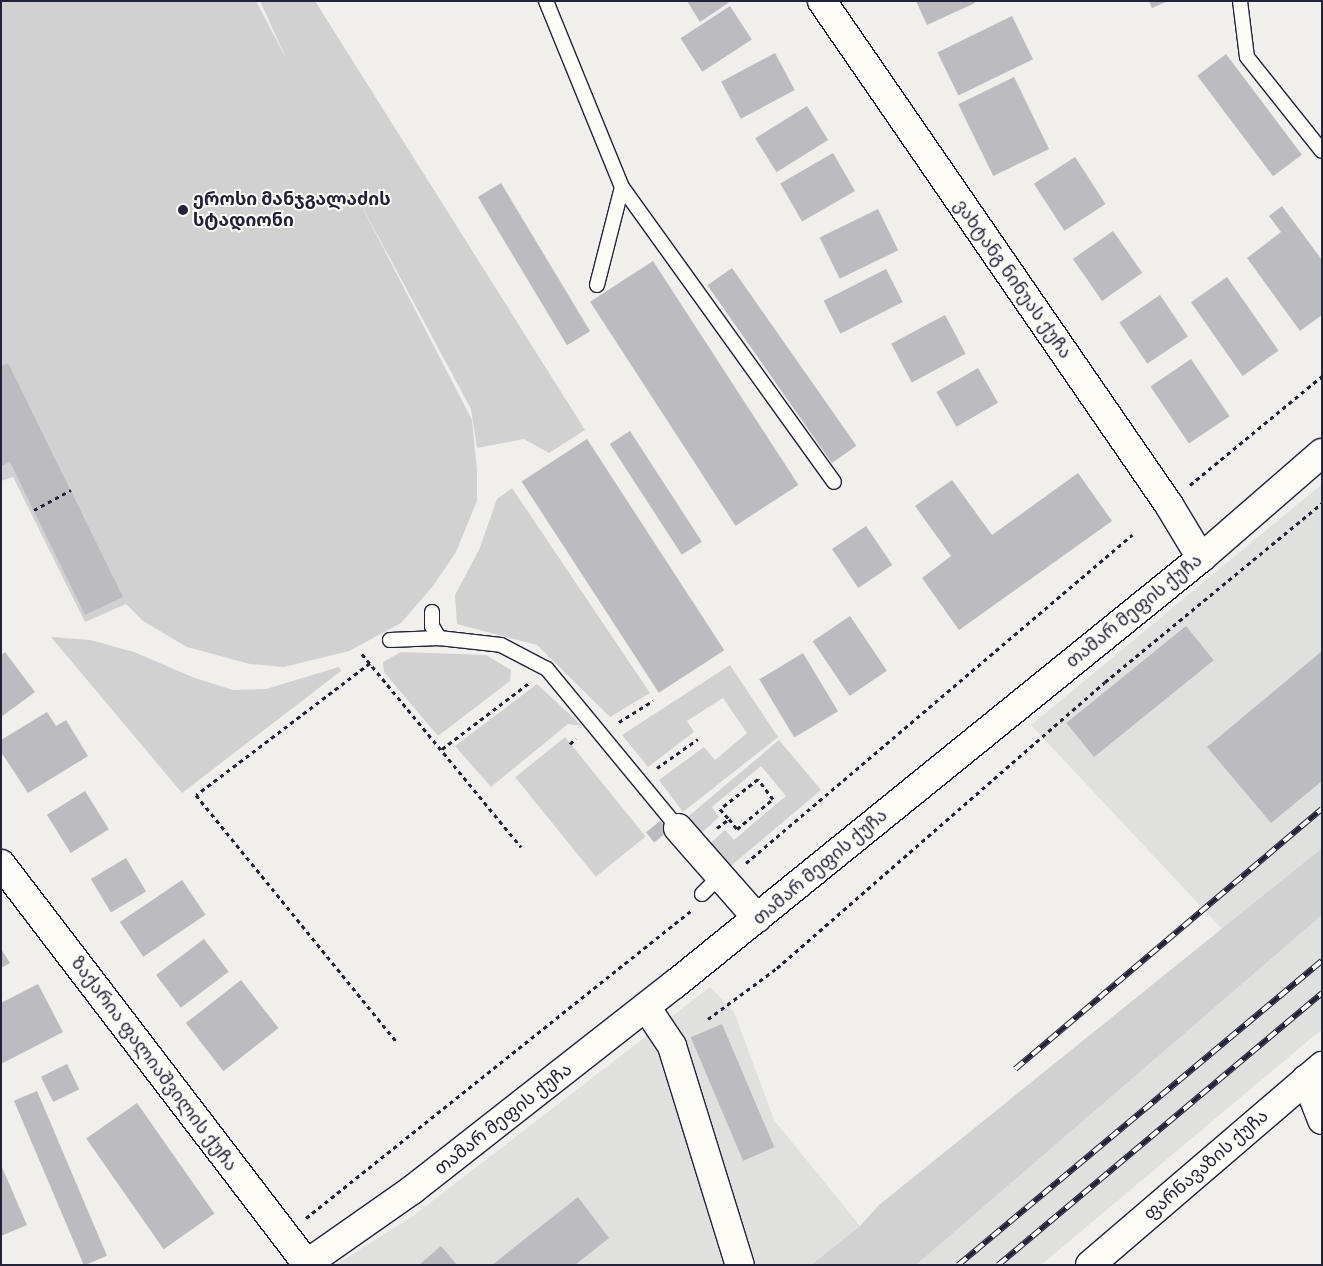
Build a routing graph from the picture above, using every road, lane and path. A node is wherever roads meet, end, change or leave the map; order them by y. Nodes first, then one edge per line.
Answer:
1 (546, 1) edge
2 (822, 1) edge
3 (1240, 1) edge
4 (1322, 151) edge
5 (622, 187) junction
6 (596, 285) dead end
7 (1322, 376) edge
8 (1322, 453) edge
9 (834, 482) dead end
10 (71, 490) dead end
11 (1184, 490) dead end
12 (1322, 503) edge
13 (34, 510) dead end
14 (1201, 558) junction
15 (432, 612) dead end
16 (439, 638) junction
17 (390, 640) dead end
18 (362, 654) dead end
19 (370, 663) junction
20 (547, 669) junction
21 (653, 701) dead end
22 (601, 733) junction
23 (698, 739) dead end
24 (442, 749) junction
25 (640, 779) junction
26 (729, 819) junction
27 (687, 837) junction
28 (521, 847) dead end
29 (1, 864) edge
30 (758, 918) junction
31 (646, 1007) junction
32 (708, 1019) dead end
33 (396, 1041) dead end
34 (1314, 1073) edge
35 (1322, 1120) edge
36 (306, 1264) edge
37 (740, 1265) edge
38 (1090, 1265) edge

1 - 5 lane
2 - 14 street, ვახტანგ ნინუას ქუჩა
3 - 4 lane
5 - 6 lane
5 - 9 lane
7 - 11 path
8 - 14 street, თამარ მეფის ქუჩა
10 - 13 path
12 - 32 path
14 - 30 street, თამარ მეფის ქუჩა
15 - 16 lane
16 - 17 lane
16 - 20 lane
18 - 19 path
19 - 24 path
19 - 33 path
20 - 22 lane
20 - 24 path
21 - 22 path
22 - 25 lane
23 - 25 path
24 - 28 path
25 - 27 lane
26 - 26 path
26 - 27 path
27 - 30 street
29 - 36 street, ზაქარია ფალიაშვილის ქუჩა
30 - 31 street, თამარ მეფის ქუჩა
31 - 36 street, თამარ მეფის ქუჩა
31 - 37 street
34 - 35 street
34 - 38 street, ფარნავაზის ქუჩა

